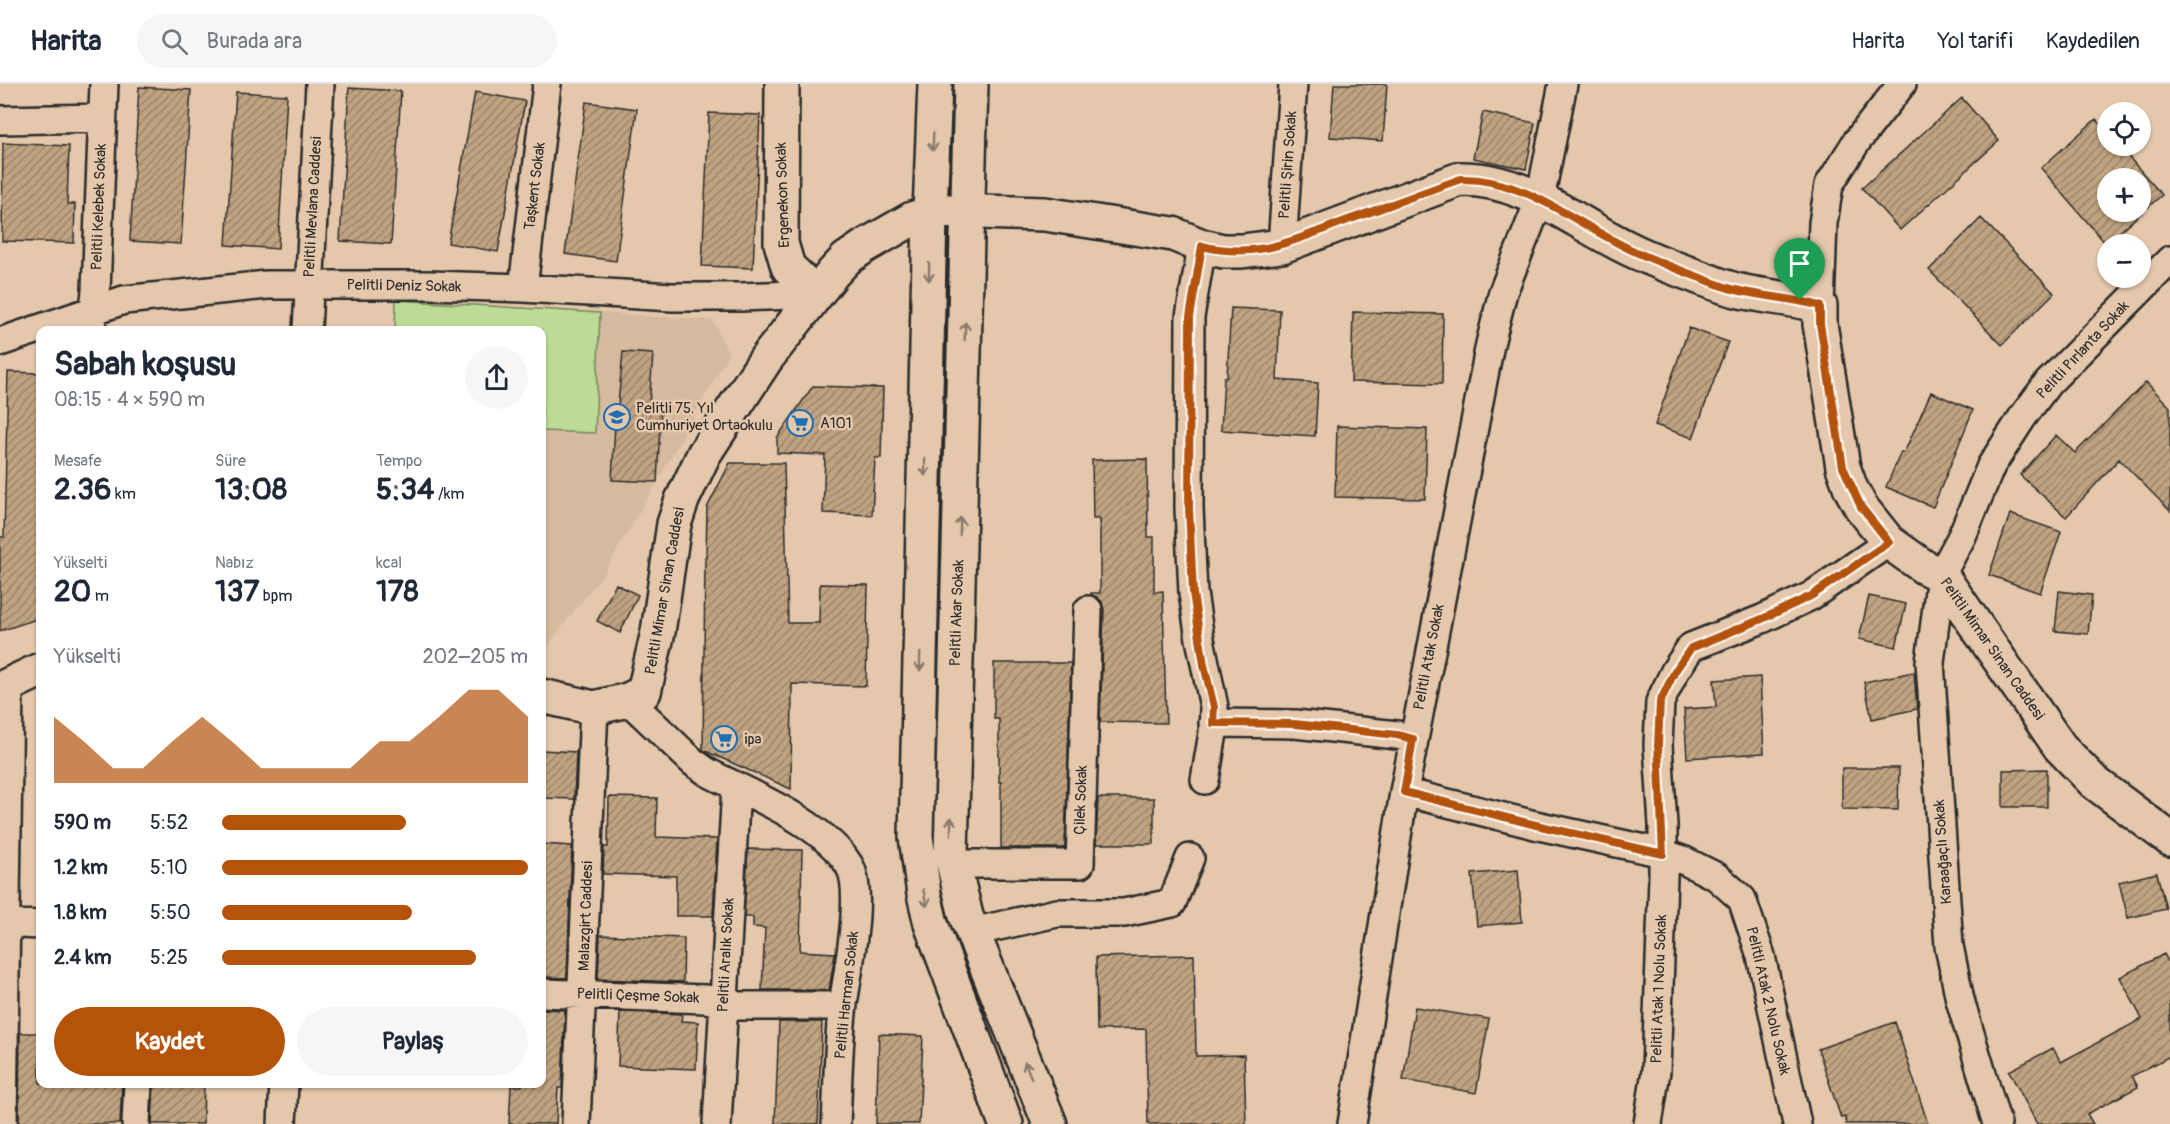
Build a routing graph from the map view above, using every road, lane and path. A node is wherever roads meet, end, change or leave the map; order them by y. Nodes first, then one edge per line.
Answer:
1 (104, 84) edge
2 (320, 84) edge
3 (547, 84) edge
4 (782, 84) edge
5 (935, 84) edge
6 (971, 84) edge
7 (1293, 84) edge
8 (1563, 84) edge
9 (1897, 86) edge
10 (102, 118) junction
11 (0, 120) edge
12 (1540, 199) junction
13 (969, 212) junction
14 (930, 213) junction
15 (1202, 246) junction
16 (1282, 246) junction
17 (2170, 260) edge
18 (309, 285) junction
19 (523, 288) junction
20 (816, 294) junction
21 (1820, 306) junction
22 (93, 321) edge
23 (71, 326) edge
24 (307, 326) edge
25 (36, 334) edge
26 (0, 342) edge
27 (1889, 542) junction
28 (1941, 575) junction
29 (1088, 610) dead end
30 (36, 672) edge
31 (5, 687) edge
32 (546, 697) edge
33 (628, 700) junction
34 (594, 708) junction
35 (1213, 723) junction
36 (1413, 739) junction
37 (1204, 780) dead end
38 (736, 787) junction
39 (1404, 792) junction
40 (2170, 839) edge
41 (1663, 854) junction
42 (1190, 858) dead end
43 (954, 864) junction
44 (3, 923) edge
45 (36, 925) edge
46 (972, 932) junction
47 (546, 993) edge
48 (582, 994) junction
49 (723, 1002) junction
50 (843, 1006) junction
51 (138, 1088) edge
52 (284, 1088) edge
53 (3, 1124) edge
54 (136, 1124) edge
55 (282, 1124) edge
56 (576, 1124) edge
57 (717, 1124) edge
58 (836, 1124) edge
59 (1006, 1124) edge
60 (1050, 1124) edge
61 (1352, 1124) edge
62 (1648, 1124) edge
63 (1797, 1124) edge
64 (1997, 1124) edge

1 - 10 street, Pelitli Kelebek Sokak
2 - 18 street, Pelitli Mevlana Caddesi
3 - 19 street, Taşkent Sokak
4 - 20 street, Ergenekon Sokak
5 -> 14 street
6 - 13 street, Pelitli Akar Sokak
7 - 16 street, Pelitli Şirin Sokak
8 - 12 street, Pelitli Atak Sokak
9 - 21 street
10 - 11 street
10 - 22 street, Pelitli Kelebek Sokak
12 - 16 street, Pelitli Mimar Sinan Caddesi
12 - 21 street, Pelitli Mimar Sinan Caddesi
12 - 36 street, Pelitli Atak Sokak
13 - 14 street, Pelitli Mimar Sinan Caddesi
13 - 15 street, Pelitli Mimar Sinan Caddesi
43 -> 13 street, Pelitli Akar Sokak
14 - 20 street, Pelitli Mimar Sinan Caddesi
14 -> 59 street
15 - 16 street, Pelitli Mimar Sinan Caddesi
15 - 35 street
17 - 28 street, Pelitli Pırlanta Sokak
18 - 19 street, Pelitli Deniz Sokak
18 - 22 street, Pelitli Deniz Sokak
18 - 24 street, Pelitli Mevlana Caddesi
19 - 20 street, Pelitli Deniz Sokak
20 - 33 street, Pelitli Mimar Sinan Caddesi
21 - 27 street, Pelitli Mimar Sinan Caddesi
22 - 23 street, Pelitli Deniz Sokak
25 - 26 street, Pelitli Deniz Sokak
27 - 28 street, Pelitli Mimar Sinan Caddesi
27 - 41 street, Pelitli Atak 1 Nolu Sokak
28 - 40 street, Pelitli Mimar Sinan Caddesi
28 - 64 street, Karaağaçlı Sokak
29 - 43 street, Çilek Sokak
30 - 31 street
31 - 44 street
32 - 34 street
33 - 34 street
33 - 38 street
34 - 48 street, Malazgirt Caddesi
35 - 36 street
35 - 37 street
36 - 39 street, Pelitli Atak Sokak
38 - 49 street, Pelitli Aralık Sokak
38 - 50 street, Pelitli Harman Sokak
39 - 41 street
39 - 61 street, Pelitli Atak Sokak
41 - 62 street, Pelitli Atak 1 Nolu Sokak
41 - 63 street, Pelitli Atak 2 Nolu Sokak
42 - 46 street
43 - 46 street, Pelitli Akar Sokak
44 - 45 street
44 - 53 street
60 -> 46 street, Pelitli Akar Sokak
47 - 48 street, Pelitli Çeşme Sokak
48 - 49 street, Pelitli Çeşme Sokak
48 - 56 street, Malazgirt Caddesi
49 - 50 street, Pelitli Çeşme Sokak
49 - 57 street, Pelitli Aralık Sokak
50 - 58 street, Pelitli Harman Sokak
51 - 54 street
52 - 55 street

